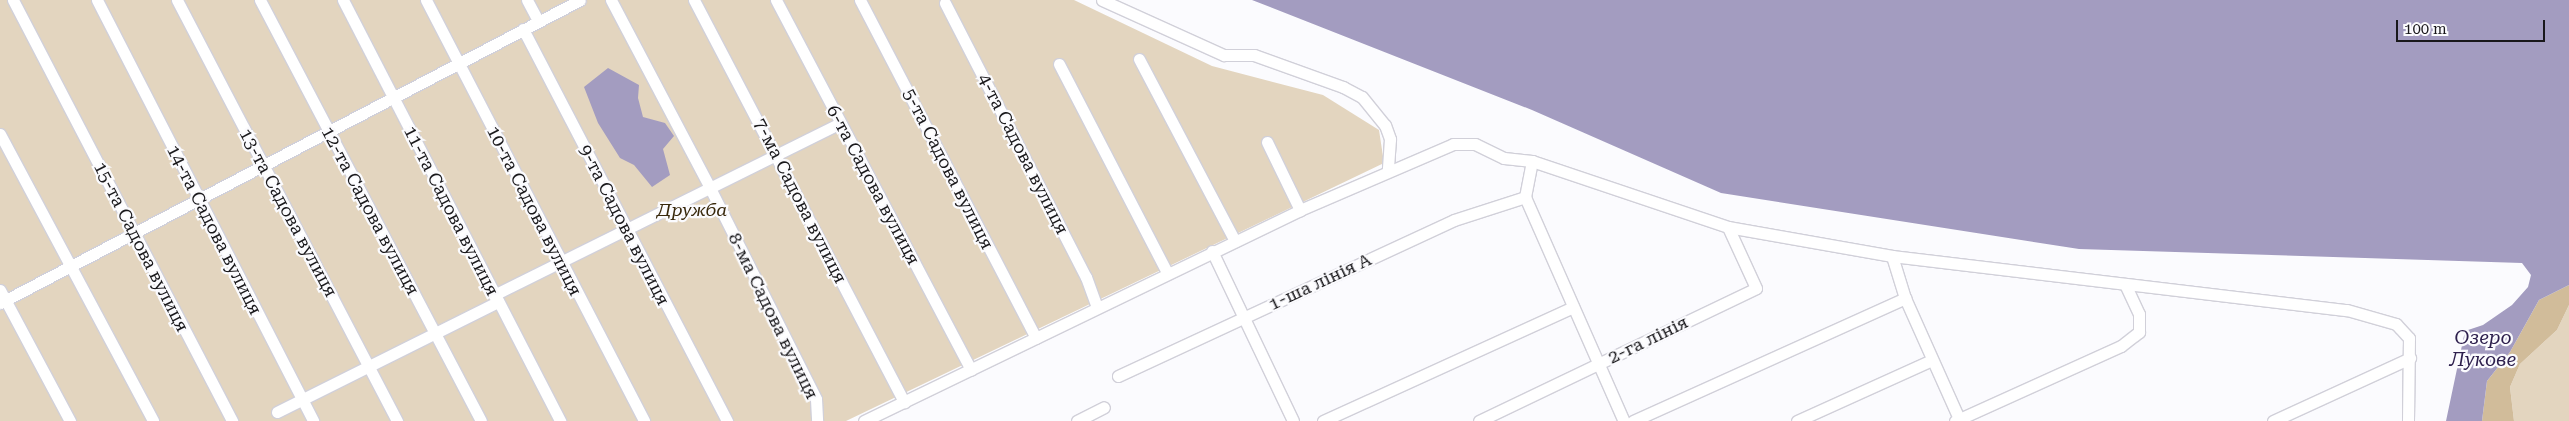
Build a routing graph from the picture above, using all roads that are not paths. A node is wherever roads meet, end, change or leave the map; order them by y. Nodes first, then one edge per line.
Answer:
1 (13, 0) edge
2 (97, 0) edge
3 (260, 0) edge
4 (343, 0) edge
5 (426, 0) edge
6 (527, 0) edge
7 (580, 0) edge
8 (611, 0) edge
9 (694, 0) edge
10 (776, 0) edge
11 (860, 0) edge
12 (1102, 0) edge
13 (179, 2) edge
14 (945, 2) dead end
15 (538, 21) junction
16 (523, 29) junction
17 (1139, 59) dead end
18 (458, 62) junction
19 (1059, 64) dead end
20 (392, 98) junction
21 (840, 123) junction
22 (328, 132) junction
23 (0, 134) edge
24 (1267, 142) dead end
25 (776, 155) junction
26 (1532, 161) junction
27 (263, 166) junction
28 (1388, 170) junction
29 (710, 188) junction
30 (1525, 197) junction
31 (198, 200) junction
32 (1300, 210) junction
33 (1728, 227) junction
34 (625, 230) junction
35 (134, 232) junction
36 (1235, 241) junction
37 (1212, 251) junction
38 (1892, 256) junction
39 (560, 262) junction
40 (69, 264) junction
41 (1167, 272) junction
42 (2125, 284) junction
43 (2, 298) edge
44 (496, 298) junction
45 (1905, 298) junction
46 (1097, 307) junction
47 (1573, 307) junction
48 (1244, 317) junction
49 (436, 334) junction
50 (1036, 338) junction
51 (2410, 358) junction
52 (1932, 360) junction
53 (1597, 365) junction
54 (370, 368) junction
55 (971, 370) junction
56 (1118, 376) dead end
57 (302, 399) junction
58 (904, 402) junction
59 (1104, 407) dead end
60 (277, 412) dead end
61 (1958, 420) edge
62 (70, 421) edge
63 (153, 421) edge
64 (232, 421) edge
65 (313, 421) edge
66 (397, 421) edge
67 (481, 421) edge
68 (560, 421) edge
69 (644, 421) edge
70 (727, 421) edge
71 (816, 421) edge
72 (864, 421) edge
73 (1077, 421) edge
74 (1293, 421) edge
75 (1323, 421) edge
76 (1479, 421) edge
77 (1624, 421) edge
78 (1633, 421) edge
79 (1796, 421) edge
80 (2273, 421) edge
81 (2408, 421) edge

1 - 35 street, 15-та Садова вулиця
2 - 31 street, 14-та Садова вулиця
3 - 22 street, 12-та Садова вулиця
4 - 20 street, 11-та Садова вулиця
5 - 18 street, 10-та Садова вулиця
6 - 15 street
7 - 15 street
8 - 29 street, 8-ма Садова вулиця
9 - 25 street, 7-ма Садова вулиця
10 - 21 street, 6-та Садова вулиця
11 - 50 street, 5-та Садова вулиця
12 - 28 street
13 - 27 street, 13-та Садова вулиця
14 - 46 street, 4-та Садова вулиця
15 - 16 street
16 - 18 street
16 - 34 street, 9-та Садова вулиця
17 - 36 street
18 - 20 street
18 - 39 street, 10-та Садова вулиця
19 - 41 street
20 - 22 street
20 - 44 street, 11-та Садова вулиця
21 - 25 street
21 - 55 street, 6-та Садова вулиця
22 - 27 street
22 - 49 street, 12-та Садова вулиця
23 - 40 street
24 - 32 street
25 - 29 street
25 - 58 street, 7-ма Садова вулиця
26 - 28 street
26 - 30 street
26 - 33 street
27 - 31 street
27 - 54 street, 13-та Садова вулиця
28 - 32 street
29 - 34 street
29 - 71 street, 8-ма Садова вулиця
30 - 47 street
30 - 48 street, 1-ша лінія А
31 - 35 street
31 - 57 street, 14-та Садова вулиця
32 - 36 street
33 - 38 street
33 - 53 street, 2-га лінія
34 - 39 street
34 - 70 street, 9-та Садова вулиця
35 - 40 street
35 - 64 street, 15-та Садова вулиця
36 - 37 street
37 - 41 street
37 - 48 street
38 - 42 street
38 - 45 street
39 - 44 street
39 - 69 street, 10-та Садова вулиця
40 - 43 street
40 - 63 street
41 - 46 street
42 - 51 street
42 - 61 street
43 - 62 street
44 - 49 street
44 - 68 street, 11-та Садова вулиця
45 - 52 street
45 - 78 street
46 - 50 street
47 - 53 street
47 - 75 street
48 - 56 street, 1-ша лінія А
48 - 74 street
49 - 54 street
49 - 67 street, 12-та Садова вулиця
50 - 55 street
51 - 80 street
51 - 81 street
52 - 61 street
52 - 79 street
53 - 76 street, 2-га лінія
53 - 77 street
54 - 57 street
54 - 66 street, 13-та Садова вулиця
55 - 58 street
57 - 60 street
57 - 65 street, 14-та Садова вулиця
58 - 72 street
59 - 73 street

